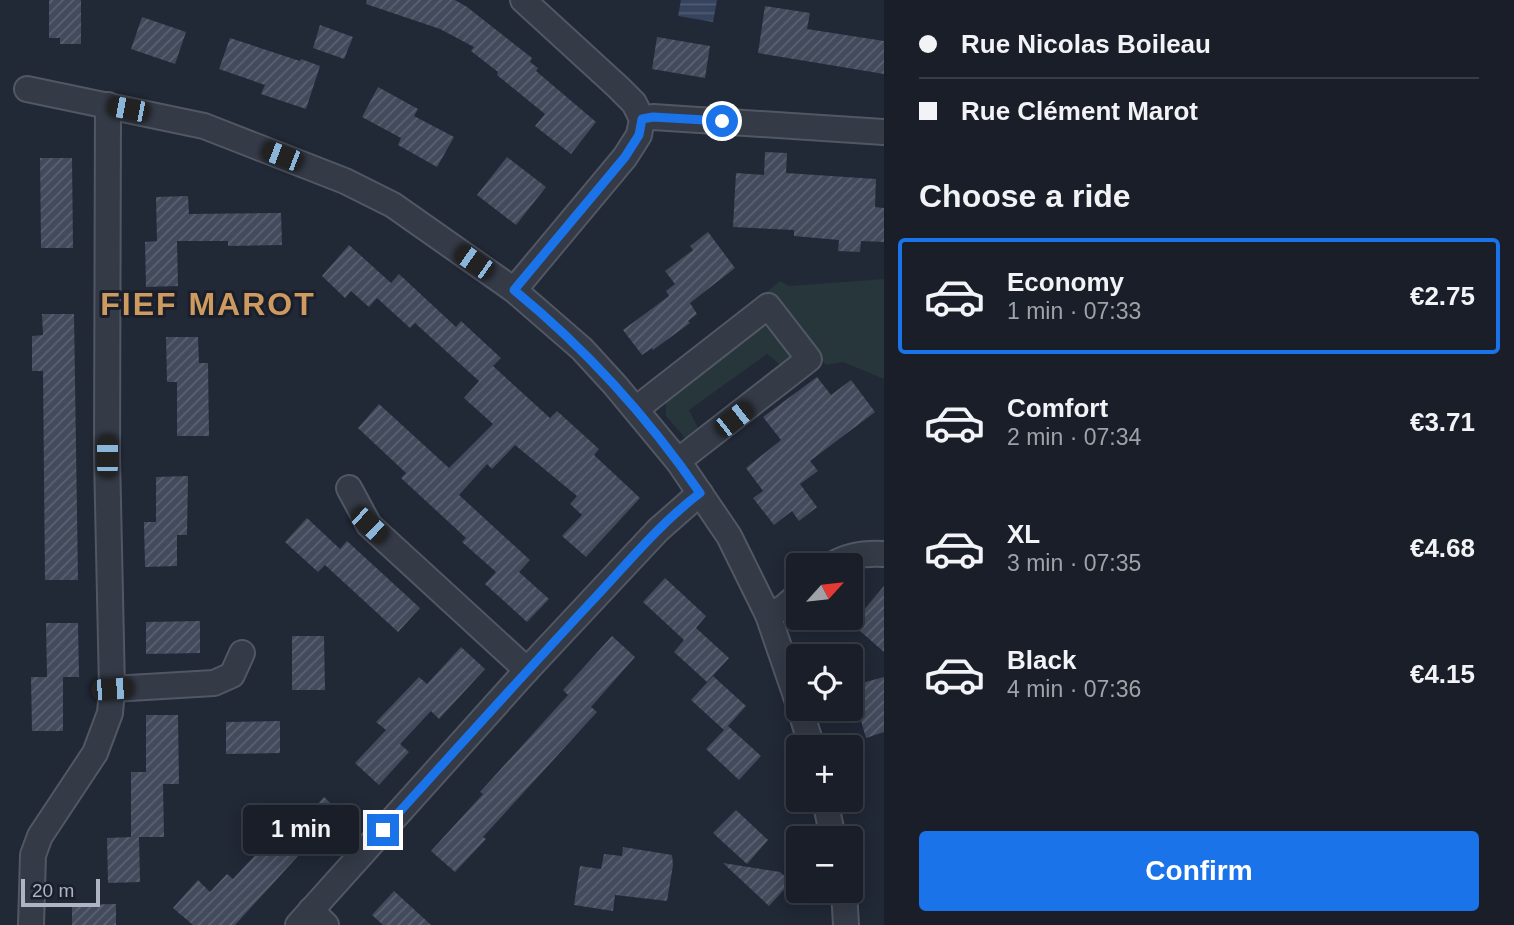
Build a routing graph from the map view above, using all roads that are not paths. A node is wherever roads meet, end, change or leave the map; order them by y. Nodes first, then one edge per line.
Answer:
1 (523, 0) edge
2 (27, 89) dead end
3 (108, 105) junction
4 (642, 119) junction
5 (884, 132) edge
6 (514, 290) junction
7 (636, 409) junction
8 (678, 461) junction
9 (349, 488) dead end
10 (700, 493) junction
11 (863, 554) edge
12 (884, 554) edge
13 (786, 605) edge
14 (768, 615) junction
15 (243, 653) dead end
16 (786, 667) edge
17 (527, 670) junction
18 (112, 689) junction
19 (845, 903) edge
20 (312, 920) edge
21 (31, 925) edge
22 (846, 925) edge

1 - 4 street
2 - 3 street
3 - 6 street
3 - 18 street
4 - 5 street
4 - 6 street
6 - 7 street
7 - 8 street
7 - 8 street
8 - 10 street
9 - 17 street
10 - 14 street
10 - 17 street
11 - 12 street
13 - 14 street
14 - 16 street
15 - 18 street
17 - 20 street
18 - 21 street
19 - 22 street

